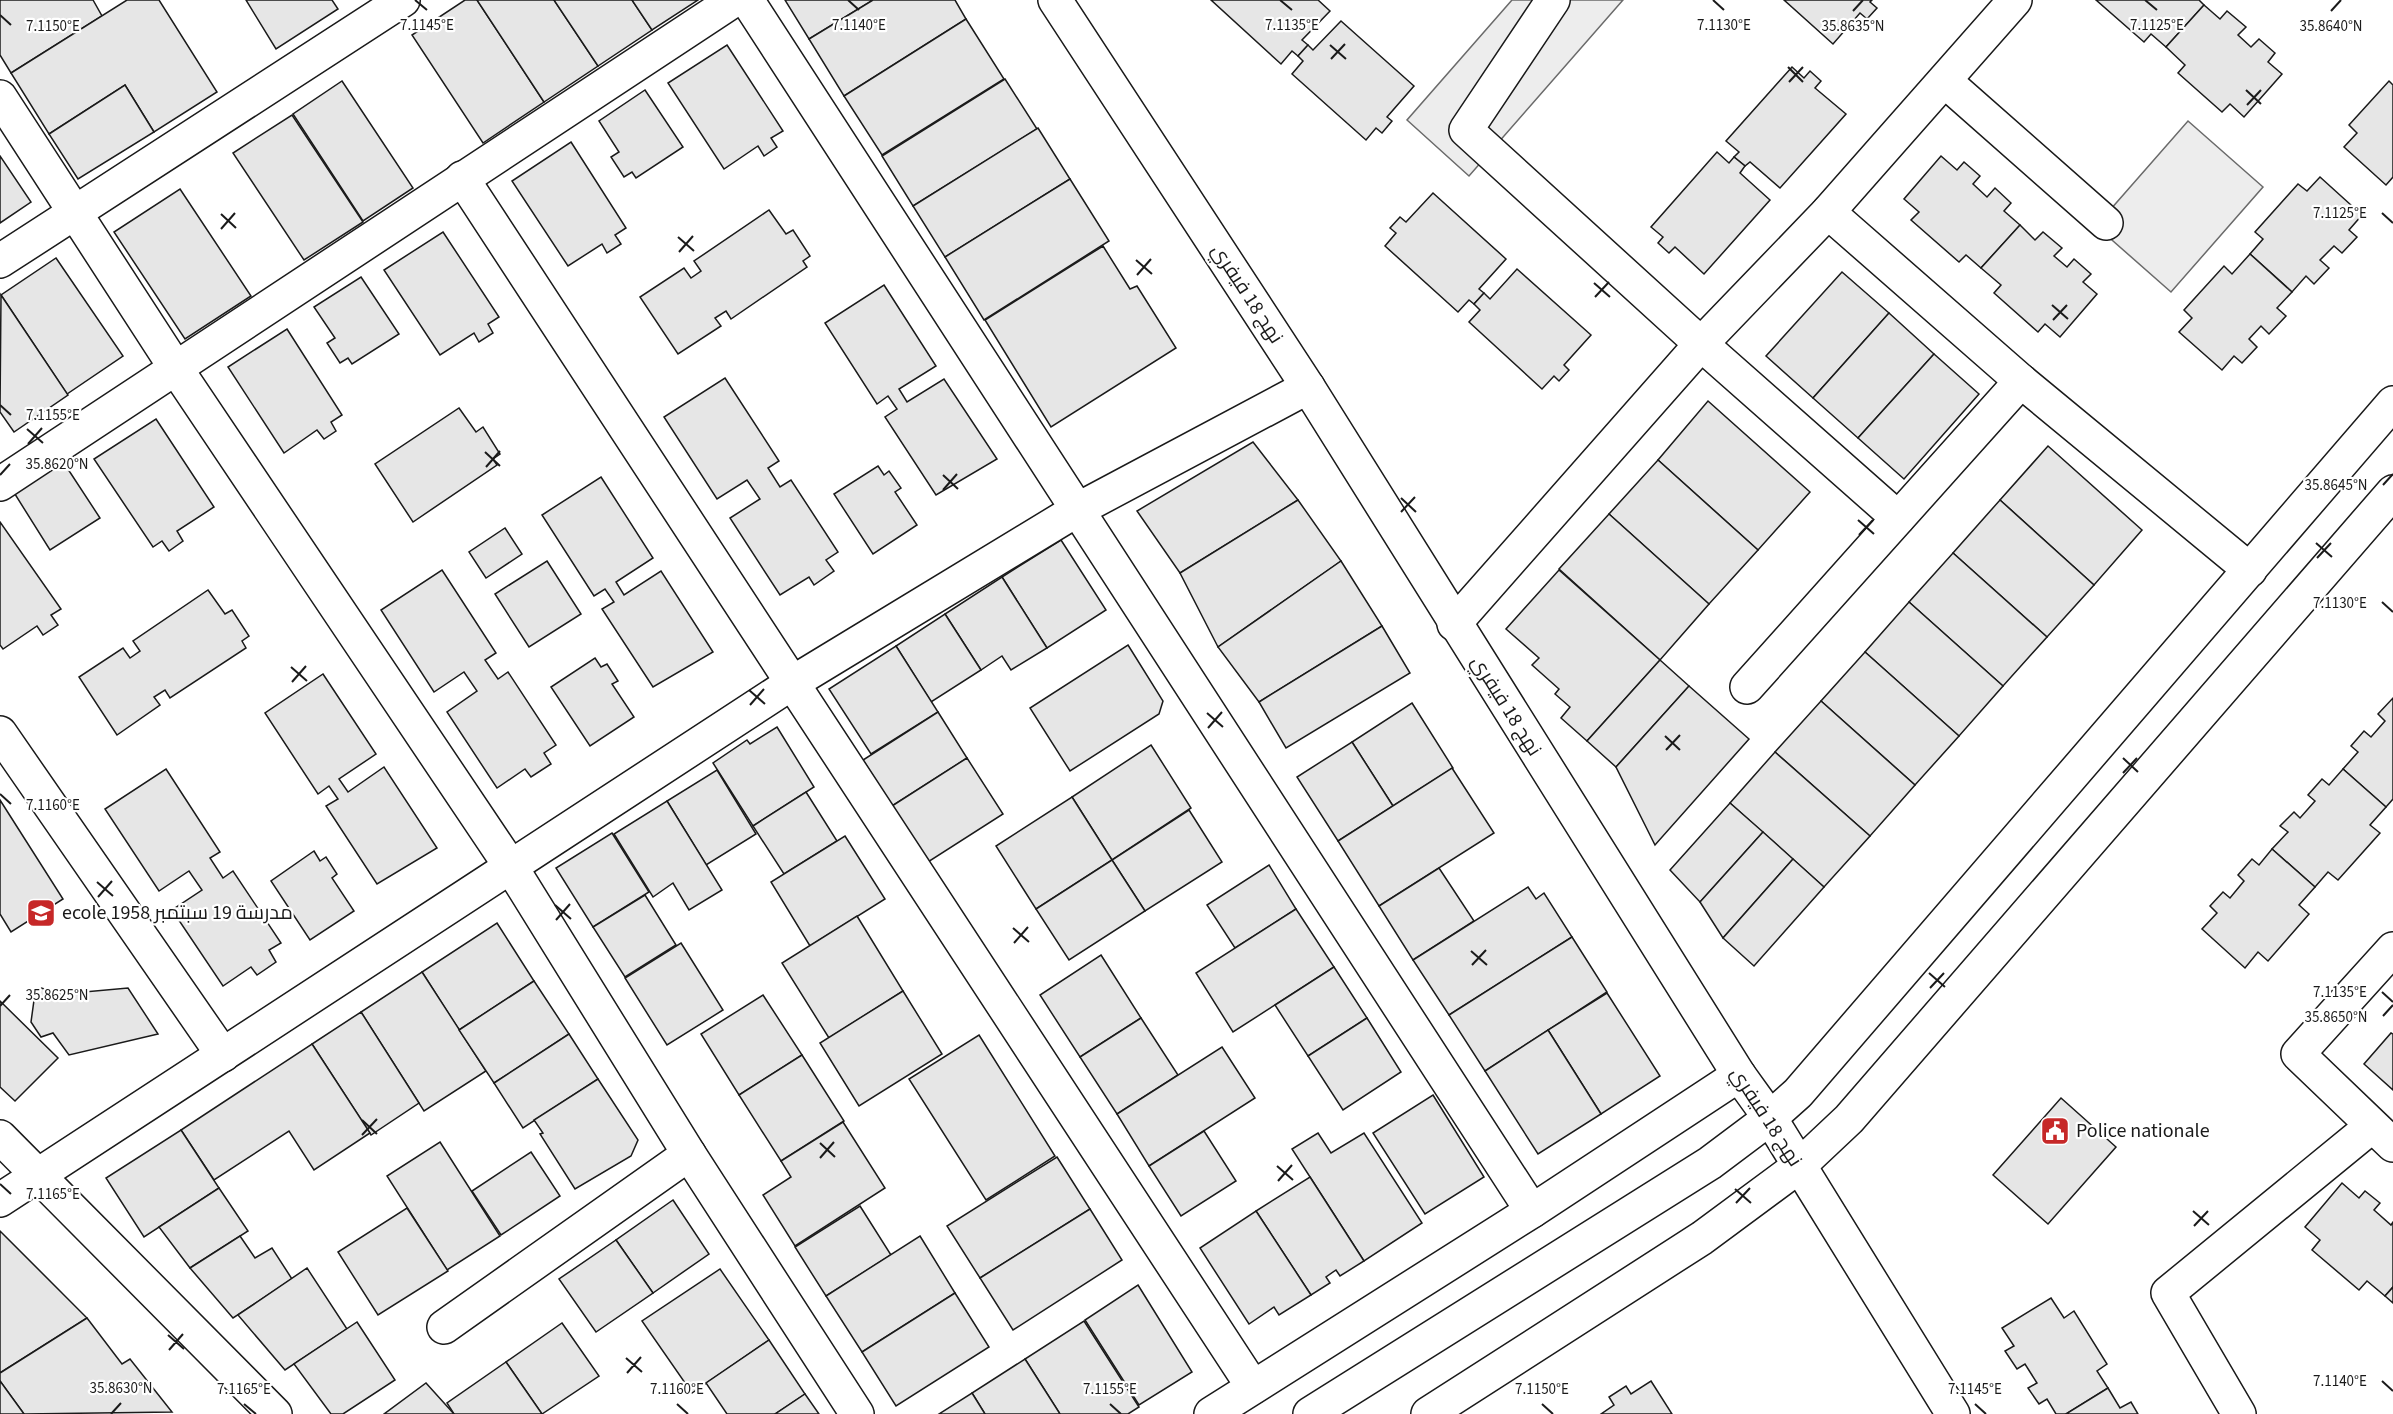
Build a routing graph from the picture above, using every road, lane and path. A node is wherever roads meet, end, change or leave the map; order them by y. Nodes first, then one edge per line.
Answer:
1 (734, 0) edge
2 (747, 0) edge
3 (1055, 0) edge
4 (1553, 0) edge
5 (2015, 0) edge
6 (384, 5) edge
7 (1945, 81) junction
8 (0, 97) edge
9 (462, 178) junction
10 (1828, 212) junction
11 (74, 213) junction
12 (2106, 224) dead end
13 (0, 261) edge
14 (1701, 344) junction
15 (175, 367) junction
16 (2021, 381) junction
17 (1308, 387) junction
18 (2393, 403) edge
19 (0, 484) edge
20 (2393, 492) edge
21 (1077, 510) junction
22 (1898, 518) junction
23 (2250, 570) junction
24 (1454, 624) junction
25 (792, 683) junction
26 (1747, 687) dead end
27 (0, 733) edge
28 (511, 867) junction
29 (2393, 949) edge
30 (222, 1055) junction
31 (1739, 1075) junction
32 (1770, 1118) junction
33 (2382, 1136) edge
34 (0, 1137) edge
35 (690, 1154) junction
36 (1798, 1167) junction
37 (38, 1174) junction
38 (0, 1200) edge
39 (1532, 1211) junction
40 (444, 1327) dead end
41 (1253, 1387) junction
42 (275, 1414) edge
43 (857, 1414) edge
44 (1211, 1414) edge
45 (1310, 1414) edge
46 (1428, 1414) edge
47 (1953, 1414) edge
48 (2239, 1414) edge

1 - 9 street
2 - 21 street
3 - 17 street, نهج 18 فيفري
4 - 14 street
5 - 7 street
6 - 11 street
7 - 10 street
7 - 12 street
8 - 11 street
9 - 15 street
9 - 25 street
10 - 14 street
10 - 16 street
11 - 13 street
11 - 15 street
14 - 22 street
14 - 24 street
15 - 19 street
15 - 28 street
16 - 22 street
16 - 23 street
17 - 21 street
17 - 24 street, نهج 18 فيفري
18 - 23 street
20 - 36 street
21 - 25 street
21 - 39 street
22 - 26 street
23 - 32 street
24 - 31 street, نهج 18 فيفري
25 - 28 street
25 - 41 street
27 - 30 street
28 - 30 street
28 - 35 street
29 - 33 street
30 - 37 street
31 - 32 street, نهج 18 فيفري
31 - 39 street
32 - 36 street, نهج 18 فيفري
32 - 45 street
33 - 48 street
34 - 37 street
35 - 40 street
35 - 43 street
36 - 46 street
36 - 47 street, نهج 18 فيفري
37 - 38 street
37 - 42 street
39 - 41 street
41 - 44 street

